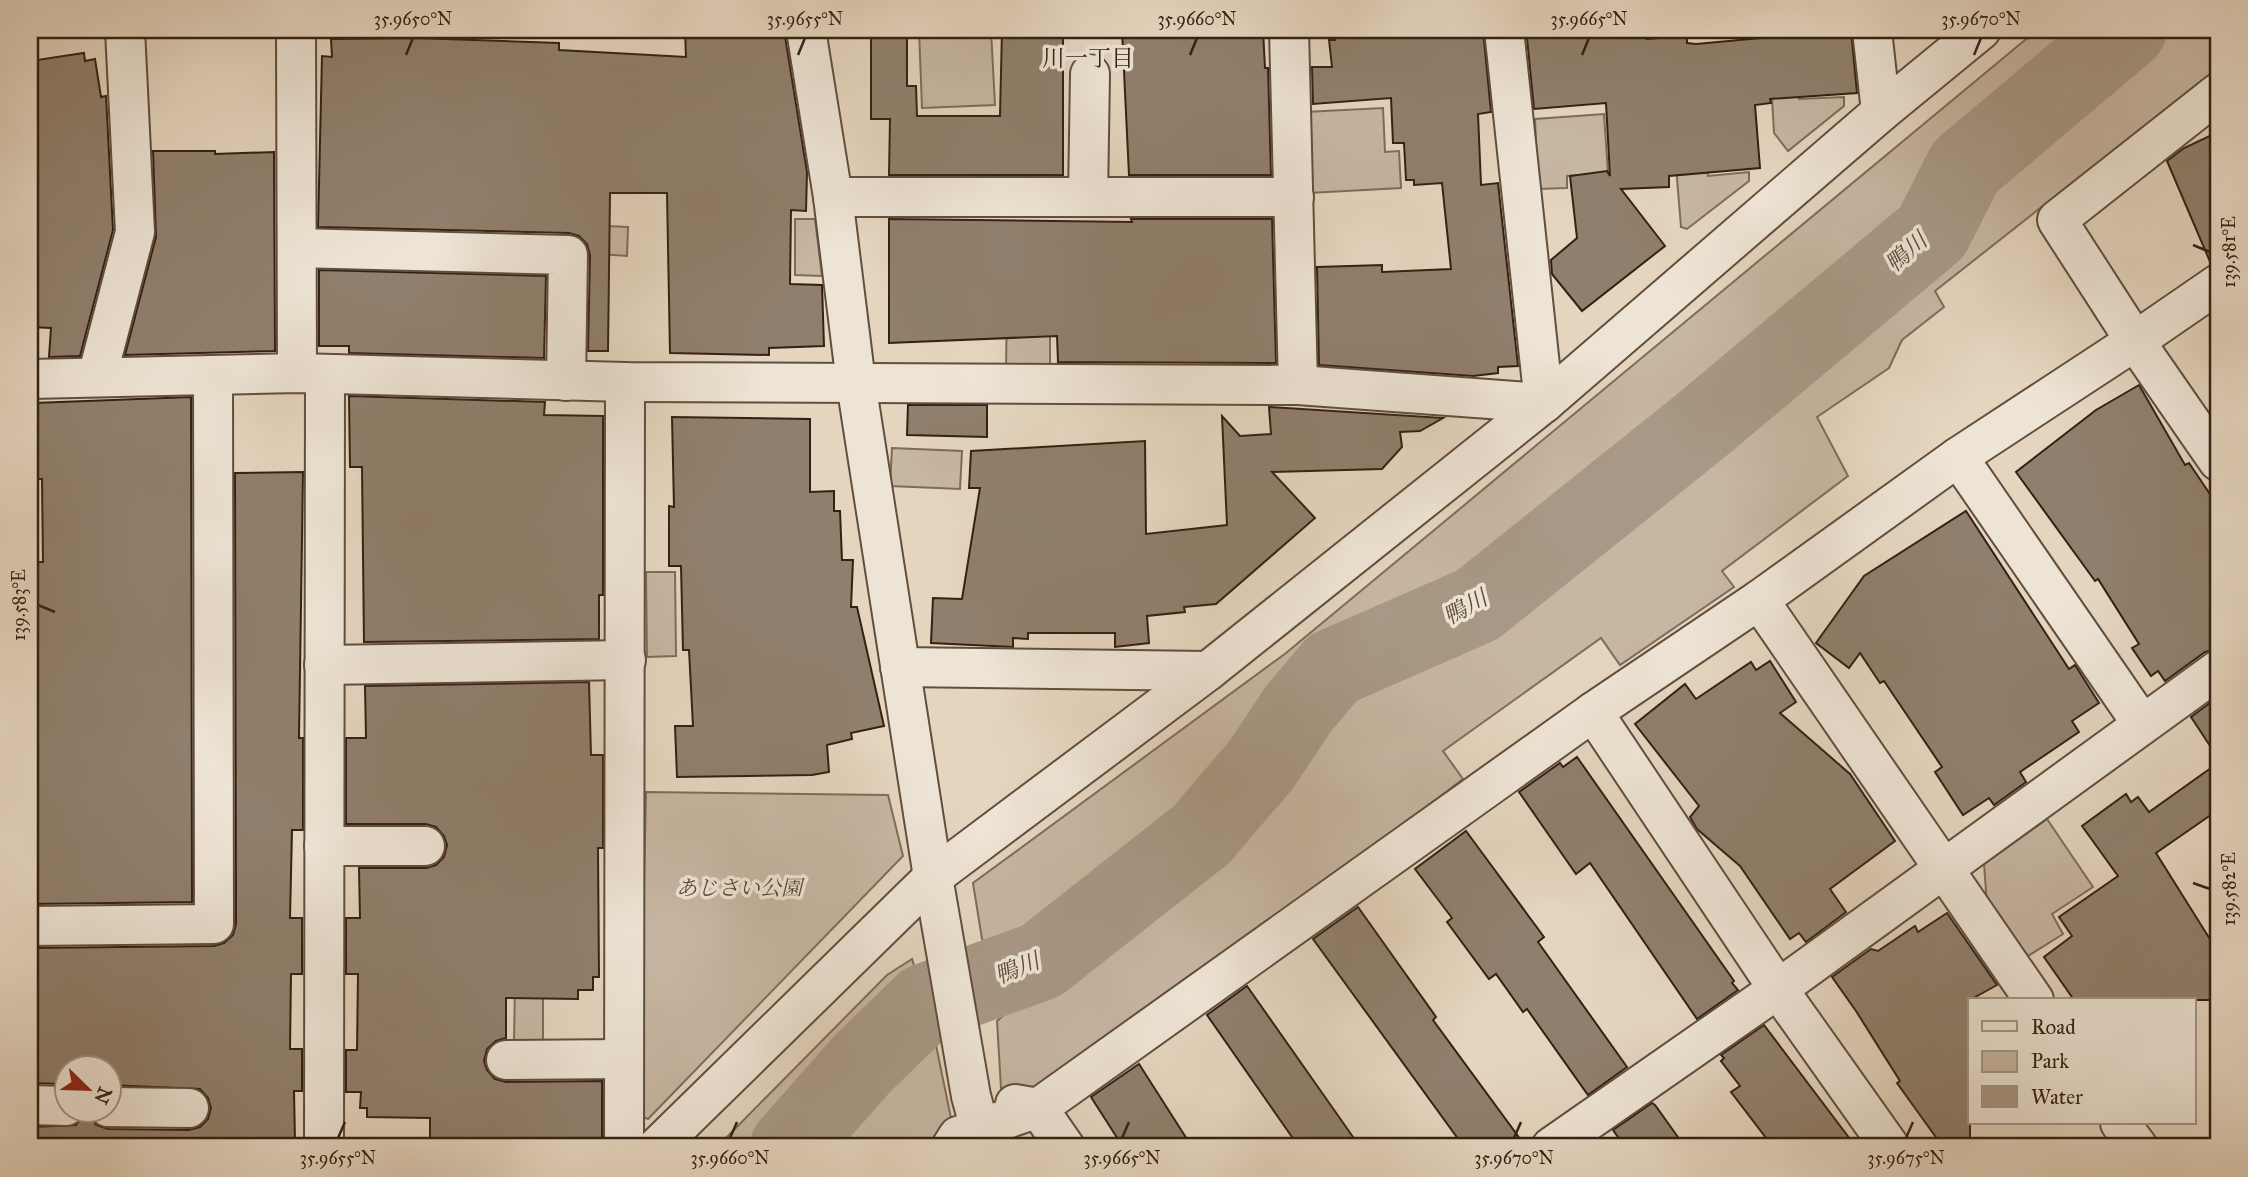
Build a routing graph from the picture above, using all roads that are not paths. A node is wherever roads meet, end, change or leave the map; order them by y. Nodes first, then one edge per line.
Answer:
1 (125, 30) edge
2 (296, 30) edge
3 (806, 30) edge
4 (1289, 30) edge
5 (1504, 30) edge
6 (1872, 30) edge
7 (1982, 30) edge
8 (1090, 74) dead end
9 (2218, 93) edge
10 (1881, 112) junction
11 (833, 197) junction
12 (1088, 197) junction
13 (1294, 197) junction
14 (297, 248) junction
15 (2218, 284) edge
16 (2135, 341) junction
17 (311, 374) junction
18 (213, 375) junction
19 (97, 377) junction
20 (30, 379) edge
21 (566, 381) junction
22 (625, 382) junction
23 (856, 383) junction
24 (1298, 385) junction
25 (1544, 403) junction
26 (2212, 441) edge
27 (1958, 457) junction
28 (1759, 600) junction
29 (626, 660) junction
30 (324, 665) junction
31 (900, 667) junction
32 (2218, 670) edge
33 (1208, 671) junction
34 (1593, 712) junction
35 (2142, 724) junction
36 (324, 846) junction
37 (425, 846) dead end
38 (1941, 870) junction
39 (933, 877) junction
40 (30, 926) edge
41 (1778, 989) junction
42 (2033, 998) edge
43 (624, 1059) junction
44 (506, 1060) dead end
45 (30, 1105) edge
46 (52, 1106) edge
47 (122, 1107) edge
48 (189, 1108) dead end
49 (1038, 1108) junction
50 (2121, 1124) edge
51 (972, 1130) edge
52 (324, 1147) edge
53 (624, 1147) edge
54 (657, 1147) edge
55 (1065, 1147) edge
56 (1551, 1147) edge
57 (1890, 1147) edge
58 (2138, 1147) edge

1 - 19 street
2 - 14 street
3 - 11 street
4 - 13 street
5 - 25 street
6 - 10 street
7 - 10 street
8 - 12 street
9 - 16 street
10 - 25 street
11 - 12 street
11 - 23 street
12 - 13 street
13 - 24 street
14 - 17 street
14 - 21 street
15 - 16 street
16 - 26 street
16 - 27 street
17 - 18 street
17 - 21 street
17 - 30 street
18 - 19 street
18 - 40 street
19 - 20 street
21 - 22 street
22 - 23 street
22 - 29 street
23 - 24 street
23 - 31 street
24 - 25 street
25 - 33 street
27 - 28 street
27 - 35 street
28 - 34 street
28 - 38 street
29 - 30 street
29 - 43 street
30 - 36 street
31 - 33 street
31 - 39 street
32 - 35 street
33 - 39 street
34 - 41 street
34 - 49 street
35 - 38 street
36 - 37 street
36 - 52 street
38 - 41 street
38 - 42 street
39 - 51 street
39 - 54 street
41 - 56 street
41 - 57 street
43 - 44 street
43 - 53 street
45 - 46 street
47 - 48 street
49 - 51 street
49 - 55 street
50 - 58 street

